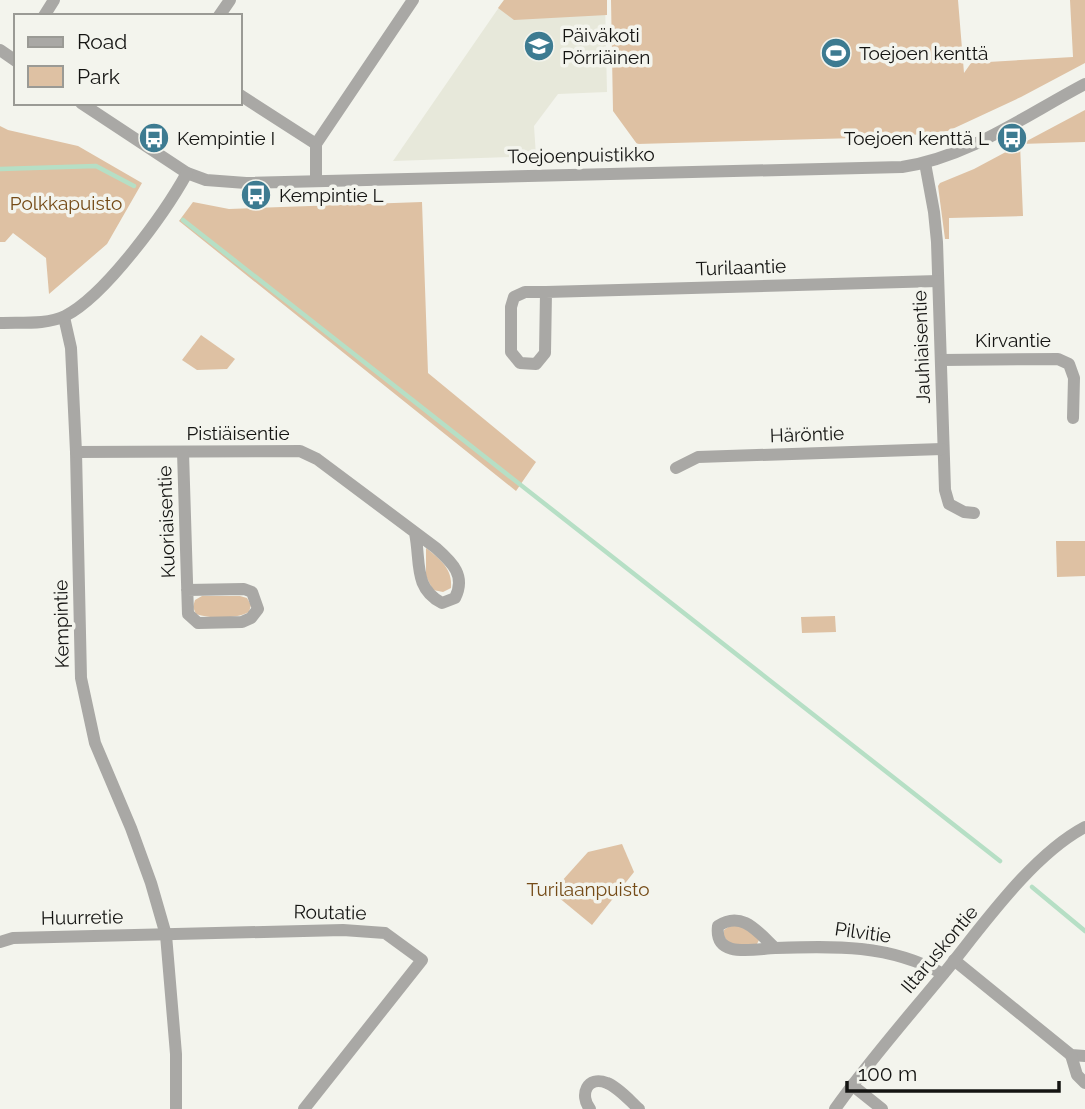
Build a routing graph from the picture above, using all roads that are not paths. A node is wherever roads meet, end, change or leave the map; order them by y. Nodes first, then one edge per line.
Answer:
1 (413, 0) edge
2 (1085, 84) edge
3 (242, 96) edge
4 (84, 105) edge
5 (316, 144) junction
6 (925, 163) junction
7 (187, 173) junction
8 (316, 180) junction
9 (938, 281) junction
10 (545, 292) junction
11 (64, 317) junction
12 (0, 323) edge
13 (942, 360) junction
14 (1073, 418) dead end
15 (942, 449) junction
16 (76, 452) junction
17 (183, 452) junction
18 (676, 468) dead end
19 (974, 513) dead end
20 (415, 533) junction
21 (187, 590) junction
22 (1085, 827) edge
23 (166, 934) junction
24 (0, 942) edge
25 (775, 948) dead end
26 (954, 960) junction
27 (943, 974) junction
28 (1071, 1055) junction
29 (1085, 1056) edge
30 (1085, 1083) edge
31 (852, 1085) junction
32 (176, 1109) edge
33 (304, 1109) edge
34 (590, 1109) edge
35 (639, 1109) edge
36 (835, 1109) edge
37 (882, 1109) edge

1 - 5 street
2 - 6 street, Toejoenpuistikko
3 - 5 street
4 - 7 street, Toejoenpuistikko
5 - 8 street
6 - 8 street, Toejoenpuistikko
6 - 9 street, Jauhiaisentie
7 - 8 street, Toejoenpuistikko
7 - 11 street
9 - 10 street, Turilaantie
9 - 13 street, Jauhiaisentie
10 - 10 street, Turilaantie
11 - 12 street
11 - 16 street, Kempintie
13 - 14 street, Kirvantie
13 - 15 street, Jauhiaisentie
15 - 18 street, Häröntie
15 - 19 street, Jauhiaisentie
16 - 17 street, Pistiäisentie
16 - 23 street, Kempintie
17 - 20 street, Pistiäisentie
17 - 21 street, Kuoriaisentie
20 - 20 street, Pistiäisentie
21 - 21 street, Kuoriaisentie
22 - 26 street, Iltaruskontie
23 - 24 street, Huurretie
23 - 32 street, Kempintie
23 - 33 street, Routatie
25 - 27 street, Pilvitie
26 - 27 street, Iltaruskontie
26 - 28 street
27 - 31 street, Iltaruskontie
28 - 29 street
28 - 30 street
31 - 36 street, Iltaruskontie
31 - 37 street
34 - 35 street

